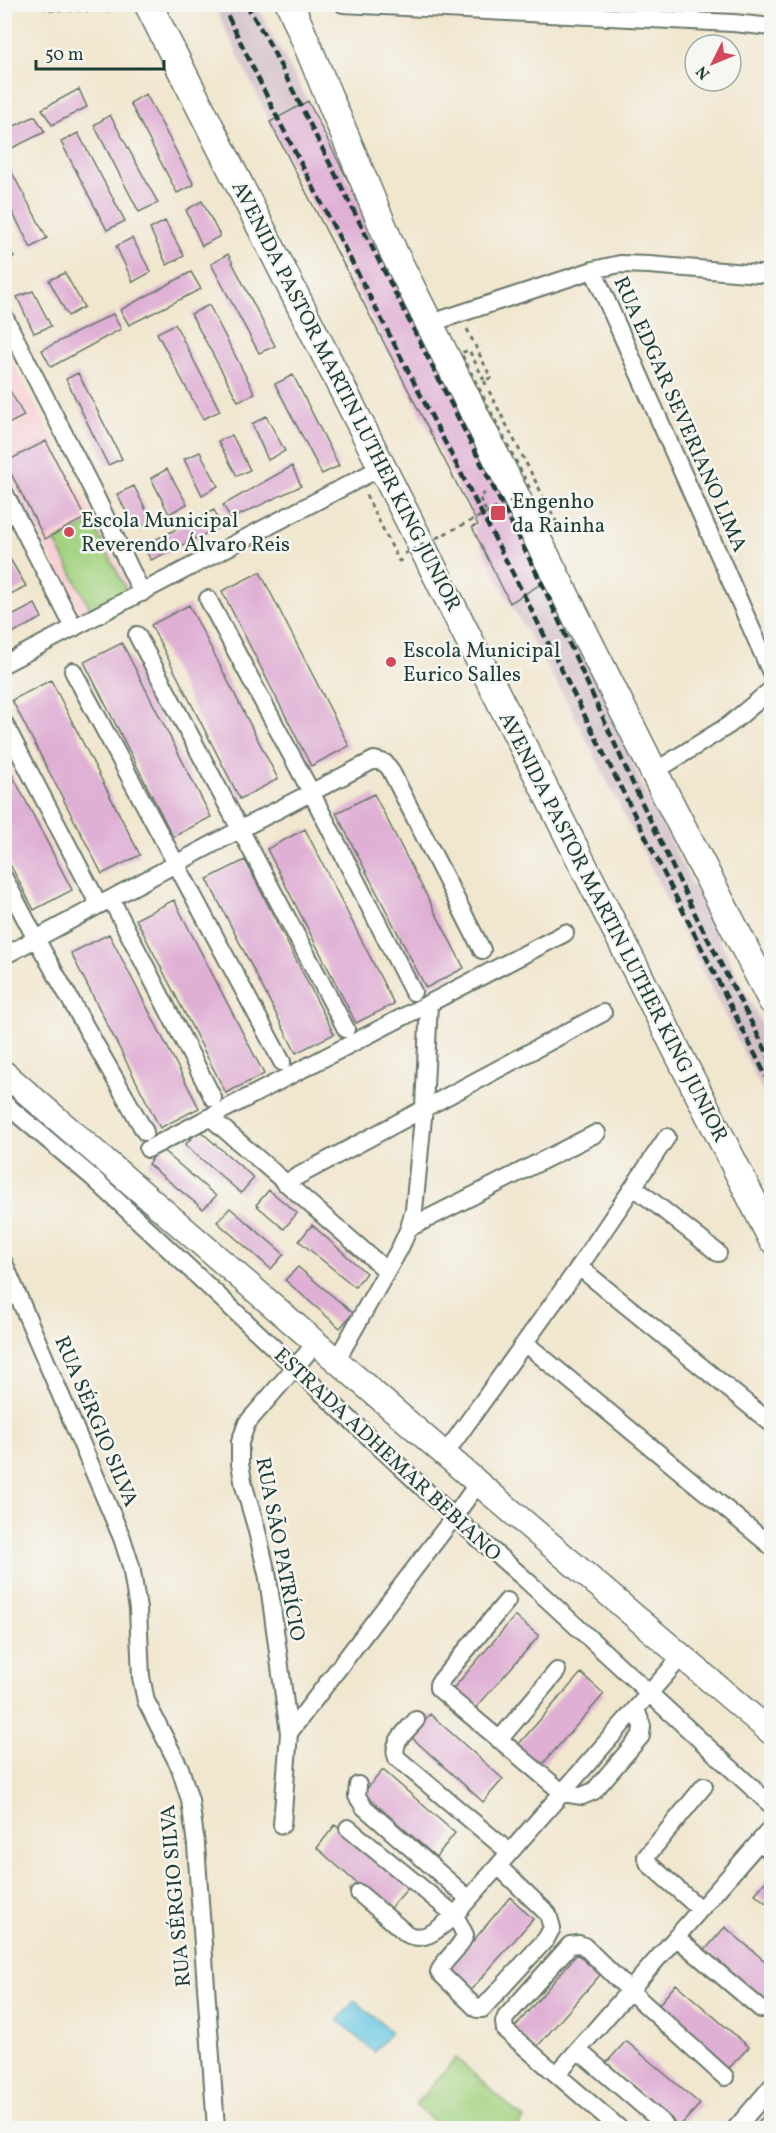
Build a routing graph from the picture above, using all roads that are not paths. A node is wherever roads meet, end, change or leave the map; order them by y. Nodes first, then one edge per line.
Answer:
1 (148, 4) edge
2 (290, 4) edge
3 (343, 4) edge
4 (771, 27) edge
5 (593, 270) junction
6 (771, 275) edge
7 (4, 316) edge
8 (428, 324) junction
9 (382, 467) junction
10 (4, 492) edge
11 (142, 593) junction
12 (208, 599) dead end
13 (74, 628) junction
14 (137, 635) dead end
15 (4, 664) edge
16 (73, 671) dead end
17 (771, 675) edge
18 (771, 689) edge
19 (4, 723) edge
20 (654, 772) junction
21 (311, 792) junction
22 (239, 830) junction
23 (177, 863) junction
24 (4, 878) edge
25 (105, 902) junction
26 (565, 933) dead end
27 (36, 939) junction
28 (482, 950) dead end
29 (4, 956) edge
30 (413, 992) dead end
31 (771, 1001) edge
32 (429, 1003) junction
33 (603, 1013) dead end
34 (346, 1029) dead end
35 (282, 1062) dead end
36 (4, 1073) edge
37 (213, 1098) dead end
38 (4, 1103) edge
39 (424, 1107) junction
40 (210, 1117) junction
41 (597, 1132) dead end
42 (667, 1137) dead end
43 (285, 1183) junction
44 (634, 1187) junction
45 (409, 1228) junction
46 (771, 1239) edge
47 (718, 1253) dead end
48 (5, 1267) edge
49 (579, 1267) junction
50 (387, 1271) junction
51 (316, 1343) junction
52 (525, 1343) junction
53 (336, 1361) junction
54 (294, 1369) junction
55 (771, 1424) edge
56 (445, 1454) junction
57 (478, 1483) junction
58 (454, 1517) junction
59 (771, 1547) edge
60 (507, 1601) dead end
61 (682, 1656) junction
62 (556, 1671) dead end
63 (650, 1694) junction
64 (416, 1720) dead end
65 (289, 1733) junction
66 (771, 1733) edge
67 (499, 1740) junction
68 (358, 1785) dead end
69 (704, 1786) dead end
70 (563, 1793) junction
71 (771, 1806) edge
72 (282, 1825) dead end
73 (771, 1827) edge
74 (348, 1828) dead end
75 (765, 1847) edge
76 (509, 1852) junction
77 (498, 1866) junction
78 (359, 1893) dead end
79 (469, 1899) junction
80 (700, 1909) junction
81 (455, 1915) junction
82 (676, 1937) junction
83 (629, 1990) junction
84 (761, 2009) dead end
85 (578, 2050) junction
86 (556, 2074) junction
87 (725, 2077) dead end
88 (771, 2086) edge
89 (771, 2121) edge
90 (665, 2126) dead end
91 (216, 2128) edge
92 (620, 2128) edge
93 (736, 2128) edge
94 (765, 2128) edge

1 - 9 main road, AVENIDA PASTOR MARTIN LUTHER KING JUNIOR
2 - 8 main road
3 - 4 street
5 - 6 street
5 - 8 street
5 - 17 street, RUA EDGAR SEVERIANO LIMA
7 - 11 street
8 - 20 main road
9 - 11 street
9 - 46 main road, AVENIDA PASTOR MARTIN LUTHER KING JUNIOR
10 - 13 street
11 - 13 street
12 - 21 street
13 - 15 street
14 - 22 street
16 - 23 street
18 - 20 street
19 - 25 street
20 - 31 main road
21 - 22 street
21 - 28 street
21 - 30 street
22 - 23 street
22 - 34 street
23 - 25 street
23 - 35 street
24 - 27 street
25 - 27 street
25 - 37 street
26 - 32 street
27 - 29 street
27 - 40 street
32 - 39 street
32 - 40 street
33 - 39 street
36 - 51 main road, ESTRADA ADHEMAR BEBIANO
38 - 54 street, ESTRADA ADHEMAR BEBIANO
39 - 43 street
39 - 45 street
40 - 43 street
41 - 45 street
42 - 44 street
43 - 50 street
44 - 47 street
44 - 49 street
45 - 50 street
48 - 91 street, RUA SÉRGIO SILVA
49 - 52 street
49 - 55 street
50 - 53 street
51 - 53 main road, ESTRADA ADHEMAR BEBIANO
51 - 54 street, RUA SÃO PATRÍCIO
52 - 56 street
52 - 59 street
53 - 56 main road, ESTRADA ADHEMAR BEBIANO
54 - 58 street, ESTRADA ADHEMAR BEBIANO
54 - 65 street, RUA SÃO PATRÍCIO
56 - 57 main road, ESTRADA ADHEMAR BEBIANO
57 - 58 street
57 - 61 main road, ESTRADA ADHEMAR BEBIANO
58 - 63 street, ESTRADA ADHEMAR BEBIANO
58 - 65 street
60 - 67 street
61 - 63 street
61 - 66 main road, ESTRADA ADHEMAR BEBIANO
62 - 67 street
63 - 70 street
63 - 71 street, ESTRADA ADHEMAR BEBIANO
64 - 76 street
65 - 72 street, RUA SÃO PATRÍCIO
67 - 70 street
68 - 79 street
69 - 80 street
70 - 76 street
73 - 75 street
74 - 81 street
75 - 80 street
76 - 77 street
77 - 79 street
77 - 81 street
78 - 81 street
79 - 81 street
80 - 82 street
82 - 83 street
82 - 84 street
83 - 85 street
83 - 86 street
83 - 87 street
85 - 86 street
85 - 90 street
86 - 92 street
88 - 93 street
89 - 94 street

